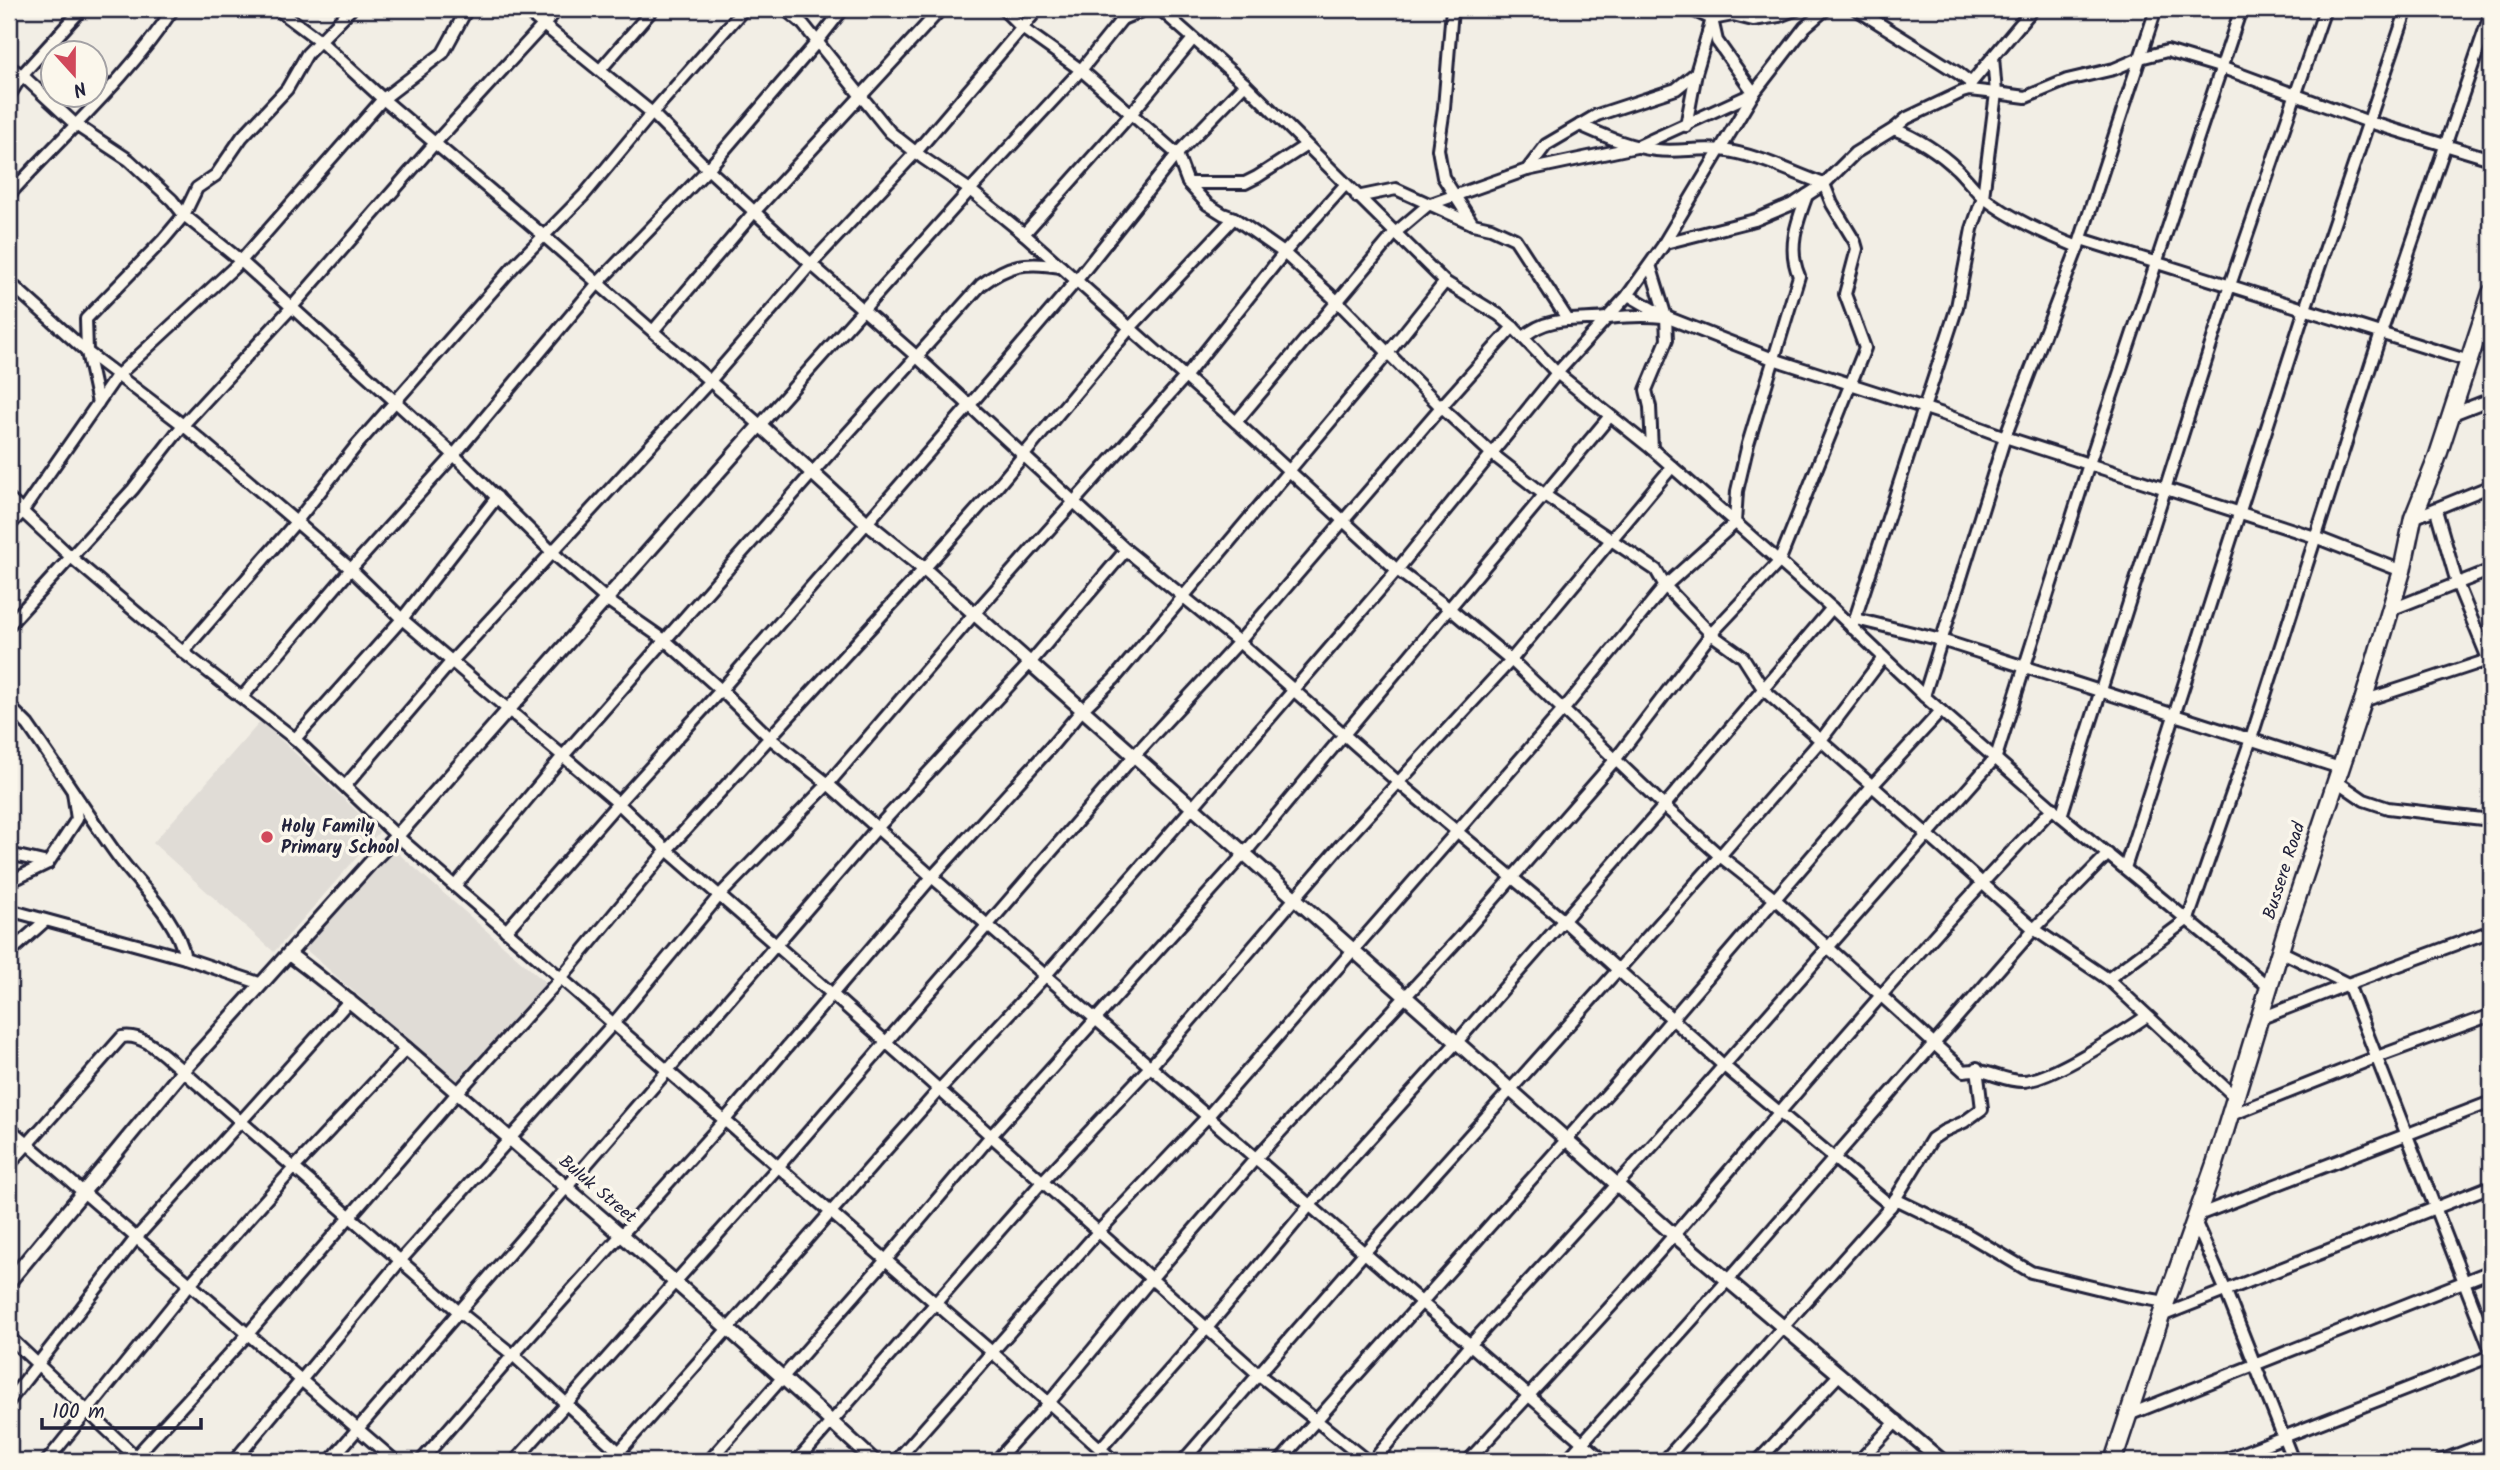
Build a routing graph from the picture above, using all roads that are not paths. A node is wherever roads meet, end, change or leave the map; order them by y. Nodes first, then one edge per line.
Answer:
1 (82, 9) edge
2 (173, 9) edge
3 (277, 9) edge
4 (351, 9) edge
5 (467, 9) edge
6 (524, 9) edge
7 (558, 9) edge
8 (653, 9) edge
9 (744, 9) edge
10 (785, 9) edge
11 (842, 9) edge
12 (941, 9) edge
13 (1003, 9) edge
14 (1038, 9) edge
15 (1146, 9) edge
16 (1160, 9) edge
17 (1452, 9) edge
18 (1690, 9) edge
19 (1797, 9) edge
20 (1826, 9) edge
21 (1856, 9) edge
22 (2033, 9) edge
23 (2156, 9) edge
24 (2241, 9) edge
25 (2325, 9) edge
26 (2407, 9) edge
27 (2491, 12) edge
28 (1122, 14) edge
29 (1709, 14) edge
30 (545, 25) junction
31 (1022, 28) junction
32 (1193, 39) junction
33 (320, 41) junction
34 (817, 42) junction
35 (1993, 57) junction
36 (2140, 58) junction
37 (9, 67) edge
38 (2223, 68) junction
39 (601, 69) junction
40 (1081, 70) junction
41 (1696, 73) junction
42 (22, 75) junction
43 (1245, 85) junction
44 (1970, 87) junction
45 (1755, 93) junction
46 (1996, 93) junction
47 (2296, 95) junction
48 (9, 96) edge
49 (860, 97) junction
50 (383, 99) junction
51 (652, 113) junction
52 (1131, 114) junction
53 (2368, 122) junction
54 (76, 125) junction
55 (1580, 125) junction
56 (1686, 126) junction
57 (1894, 129) junction
58 (436, 142) junction
59 (2446, 144) junction
60 (1305, 146) junction
61 (1636, 147) junction
62 (1721, 150) junction
63 (916, 152) junction
64 (1177, 154) junction
65 (2491, 159) edge
66 (708, 169) junction
67 (1527, 170) junction
68 (1188, 183) junction
69 (1824, 184) junction
70 (1345, 186) junction
71 (970, 190) junction
72 (1454, 194) junction
73 (9, 195) edge
74 (1807, 195) junction
75 (1357, 197) junction
76 (1983, 197) junction
77 (1428, 205) junction
78 (755, 211) junction
79 (184, 215) junction
80 (1234, 218) junction
81 (1473, 224) junction
82 (1395, 233) junction
83 (1024, 234) junction
84 (544, 236) junction
85 (2080, 243) junction
86 (1284, 253) junction
87 (241, 261) junction
88 (2155, 263) junction
89 (811, 264) junction
90 (1650, 265) junction
91 (1061, 267) junction
92 (1076, 281) junction
93 (9, 282) edge
94 (1444, 282) junction
95 (598, 284) junction
96 (2230, 285) junction
97 (2491, 293) edge
98 (1628, 295) junction
99 (1339, 303) junction
100 (292, 307) junction
101 (2305, 309) junction
102 (863, 311) junction
103 (1666, 317) junction
104 (1606, 318) junction
105 (1569, 320) junction
106 (2487, 320) edge
107 (1513, 327) junction
108 (1130, 328) junction
109 (653, 331) junction
110 (2381, 333) junction
111 (1524, 337) junction
112 (87, 352) junction
113 (1388, 353) junction
114 (916, 356) junction
115 (1773, 359) junction
116 (2469, 361) junction
117 (1557, 373) junction
118 (116, 377) junction
119 (1185, 377) junction
120 (709, 382) junction
121 (1850, 383) junction
122 (2491, 399) edge
123 (97, 403) junction
124 (396, 403) junction
125 (969, 405) junction
126 (1441, 407) junction
127 (1923, 408) junction
128 (2450, 415) junction
129 (1610, 416) junction
130 (1236, 422) junction
131 (183, 425) junction
132 (760, 425) junction
133 (2006, 437) junction
134 (1652, 449) junction
135 (1491, 453) junction
136 (454, 455) junction
137 (1023, 455) junction
138 (2089, 464) junction
139 (1672, 467) junction
140 (813, 472) junction
141 (1289, 472) junction
142 (2491, 486) edge
143 (2165, 489) junction
144 (1546, 496) junction
145 (498, 497) junction
146 (9, 499) edge
147 (1074, 501) junction
148 (2436, 510) junction
149 (22, 512) junction
150 (2239, 513) junction
151 (2413, 518) junction
152 (296, 522) junction
153 (1343, 522) junction
154 (867, 523) junction
155 (1735, 523) junction
156 (9, 526) edge
157 (2315, 537) junction
158 (1610, 539) junction
159 (1126, 550) junction
160 (553, 553) junction
161 (71, 557) junction
162 (1779, 562) junction
163 (351, 569) junction
164 (924, 569) junction
165 (1397, 570) junction
166 (2491, 570) edge
167 (2402, 571) junction
168 (2457, 583) junction
169 (1665, 586) junction
170 (1183, 596) junction
171 (607, 600) junction
172 (1832, 608) junction
173 (1450, 609) junction
174 (2390, 610) junction
175 (974, 614) junction
176 (402, 619) junction
177 (1854, 623) junction
178 (9, 625) edge
179 (1711, 634) junction
180 (1941, 640) junction
181 (666, 641) junction
182 (1239, 642) junction
183 (183, 652) junction
184 (1883, 658) junction
185 (1511, 660) junction
186 (451, 662) junction
187 (2490, 662) edge
188 (1030, 663) junction
189 (2025, 667) junction
190 (721, 690) junction
191 (1294, 690) junction
192 (1764, 690) junction
193 (2100, 691) junction
194 (243, 696) junction
195 (1924, 696) junction
196 (2363, 701) junction
197 (9, 706) edge
198 (508, 709) junction
199 (1083, 709) junction
200 (1564, 709) junction
201 (1941, 711) junction
202 (2175, 715) junction
203 (1345, 735) junction
204 (770, 738) junction
205 (295, 739) junction
206 (2251, 739) junction
207 (1821, 740) junction
208 (1134, 756) junction
209 (563, 757) junction
210 (1996, 757) junction
211 (1615, 760) junction
212 (2337, 774) junction
213 (1399, 783) junction
214 (828, 784) junction
215 (346, 785) junction
216 (1872, 786) junction
217 (73, 789) junction
218 (618, 803) junction
219 (1664, 806) junction
220 (1193, 807) junction
221 (2057, 812) junction
222 (2491, 820) edge
223 (878, 827) junction
224 (1457, 831) junction
225 (1927, 835) junction
226 (397, 836) junction
227 (667, 850) junction
228 (1245, 853) junction
229 (9, 854) edge
230 (2108, 854) junction
231 (1720, 856) junction
232 (48, 863) junction
233 (2125, 868) junction
234 (932, 877) junction
235 (1512, 877) junction
236 (9, 882) edge
237 (1982, 882) junction
238 (454, 886) junction
239 (719, 897) junction
240 (1297, 898) junction
241 (1776, 900) junction
242 (9, 910) edge
243 (2188, 919) junction
244 (1563, 920) junction
245 (45, 921) junction
246 (990, 925) junction
247 (2035, 929) junction
248 (2491, 930) edge
249 (506, 931) junction
250 (9, 935) edge
251 (776, 947) junction
252 (1827, 947) junction
253 (1353, 950) junction
254 (2280, 951) junction
255 (10, 952) edge
256 (289, 954) junction
257 (185, 958) junction
258 (1617, 968) junction
259 (1046, 975) junction
260 (561, 978) junction
261 (2108, 979) junction
262 (262, 984) junction
263 (2348, 984) junction
264 (2269, 988) junction
265 (832, 994) junction
266 (1881, 996) junction
267 (1404, 997) junction
268 (350, 999) junction
269 (2491, 1015) edge
270 (2147, 1016) junction
271 (1097, 1018) junction
272 (1673, 1018) junction
273 (2259, 1019) junction
274 (613, 1024) junction
275 (1456, 1043) junction
276 (885, 1044) junction
277 (1936, 1045) junction
278 (407, 1048) junction
279 (2377, 1057) junction
280 (1723, 1065) junction
281 (1151, 1066) junction
282 (1977, 1068) junction
283 (183, 1072) junction
284 (668, 1072) junction
285 (938, 1091) junction
286 (1510, 1091) junction
287 (458, 1092) junction
288 (2236, 1098) junction
289 (2491, 1102) edge
290 (1780, 1113) junction
291 (2231, 1115) junction
292 (1208, 1116) junction
293 (239, 1120) junction
294 (723, 1121) junction
295 (9, 1128) edge
296 (2407, 1134) junction
297 (990, 1137) junction
298 (511, 1139) junction
299 (1567, 1139) junction
300 (26, 1143) junction
301 (1256, 1158) junction
302 (1834, 1159) junction
303 (9, 1165) edge
304 (778, 1167) junction
305 (294, 1168) junction
306 (1042, 1182) junction
307 (1618, 1185) junction
308 (2491, 1186) edge
309 (565, 1187) junction
310 (83, 1192) junction
311 (1893, 1202) junction
312 (1310, 1205) junction
313 (2435, 1208) junction
314 (831, 1214) junction
315 (351, 1218) junction
316 (2197, 1218) junction
317 (1098, 1232) junction
318 (621, 1233) junction
319 (1674, 1236) junction
320 (136, 1238) junction
321 (1364, 1252) junction
322 (400, 1261) junction
323 (885, 1261) junction
324 (2491, 1271) edge
325 (1151, 1279) junction
326 (1727, 1281) junction
327 (2464, 1281) junction
328 (9, 1282) edge
329 (675, 1283) junction
330 (189, 1284) junction
331 (2225, 1289) junction
332 (1422, 1303) junction
333 (936, 1305) junction
334 (2163, 1309) junction
335 (458, 1311) junction
336 (1782, 1326) junction
337 (1207, 1328) junction
338 (729, 1329) junction
339 (247, 1335) junction
340 (9, 1337) edge
341 (1470, 1345) junction
342 (2491, 1350) edge
343 (993, 1353) junction
344 (513, 1355) junction
345 (2491, 1356) edge
346 (37, 1366) junction
347 (2254, 1366) junction
348 (1258, 1374) junction
349 (1838, 1376) junction
350 (782, 1377) junction
351 (300, 1380) junction
352 (1528, 1395) junction
353 (9, 1401) edge
354 (1048, 1404) junction
355 (567, 1405) junction
356 (89, 1411) junction
357 (2128, 1415) junction
358 (1317, 1419) junction
359 (1897, 1421) junction
360 (832, 1423) junction
361 (356, 1430) junction
362 (2283, 1436) junction
363 (2491, 1442) edge
364 (1582, 1443) junction
365 (1100, 1449) junction
366 (615, 1457) edge
367 (138, 1459) edge
368 (47, 1461) edge
369 (234, 1461) edge
370 (330, 1461) edge
371 (395, 1461) edge
372 (421, 1461) edge
373 (515, 1461) edge
374 (629, 1461) edge
375 (709, 1461) edge
376 (797, 1461) edge
377 (874, 1461) edge
378 (896, 1461) edge
379 (996, 1461) edge
380 (1114, 1461) edge
381 (1183, 1461) edge
382 (1279, 1461) edge
383 (1367, 1461) edge
384 (1373, 1461) edge
385 (1468, 1461) edge
386 (1566, 1461) edge
387 (1604, 1461) edge
388 (1664, 1461) edge
389 (1758, 1461) edge
390 (1859, 1461) edge
391 (1942, 1461) edge
392 (2113, 1461) edge
393 (2222, 1461) edge
394 (2293, 1461) edge
395 (2440, 1461) edge

1 - 42 street
2 - 54 street
3 - 33 street
4 - 33 street
5 - 50 street
6 - 30 street
7 - 30 street
8 - 39 street
9 - 51 street
10 - 34 street
11 - 34 street
12 - 49 street
13 - 31 street
14 - 31 street
15 - 28 street
16 - 32 street
17 - 72 street
18 - 29 street
19 - 29 street
20 - 45 street
21 - 44 street
22 - 35 street
23 - 36 street
24 - 38 street
25 - 47 street
26 - 53 street
27 - 59 street
28 - 40 street
29 - 41 street
29 - 45 street
30 - 39 street
30 - 58 street
31 - 40 street
31 - 63 street
32 - 43 street
32 - 52 street
33 - 50 street
33 - 79 street
34 - 49 street
34 - 66 street
35 - 44 street
35 - 46 street
36 - 38 street
36 - 46 street
36 - 85 street
37 - 42 street
38 - 47 street
38 - 88 street
39 - 51 street
40 - 52 street
40 - 71 street
41 - 55 street
41 - 56 street
42 - 48 street
42 - 54 street
43 - 60 street
43 - 64 street
44 - 46 street
44 - 57 street
45 - 56 street
45 - 62 street
46 - 76 street
47 - 53 street
47 - 96 street
49 - 63 street
49 - 78 street
50 - 58 street
50 - 87 street
51 - 66 street
51 - 84 street
52 - 64 street
52 - 83 street
53 - 59 street
53 - 101 street
54 - 73 street
54 - 79 street
55 - 61 street
55 - 67 street
56 - 61 street
57 - 69 street
57 - 76 street
58 - 84 street
58 - 100 street
59 - 65 street
59 - 110 street
60 - 68 street
60 - 70 street
61 - 62 street
61 - 67 street
62 - 69 street
62 - 90 street
63 - 71 street
63 - 89 street
64 - 68 street
64 - 92 street
66 - 78 street
66 - 95 street
67 - 72 street
68 - 80 street
69 - 74 street
69 - 121 street
70 - 75 street
70 - 86 street
71 - 83 street
71 - 102 street
72 - 77 street
72 - 81 street
74 - 90 street
74 - 115 street
75 - 77 street
75 - 82 street
76 - 85 street
76 - 127 street
77 - 81 street
77 - 82 street
78 - 89 street
78 - 109 street
79 - 87 street
79 - 112 street
80 - 86 street
80 - 108 street
81 - 105 street
82 - 94 street
82 - 99 street
83 - 91 street
84 - 95 street
84 - 124 street
85 - 88 street
85 - 133 street
86 - 99 street
86 - 119 street
87 - 100 street
87 - 118 street
88 - 96 street
88 - 138 street
89 - 102 street
89 - 120 street
90 - 98 street
90 - 103 street
91 - 92 street
91 - 114 street
92 - 108 street
92 - 125 street
93 - 112 street
94 - 107 street
94 - 113 street
95 - 109 street
95 - 136 street
96 - 101 street
96 - 143 street
97 - 106 main road, Bussere Road
98 - 103 street
98 - 104 street
99 - 113 street
99 - 130 street
100 - 124 street
100 - 131 street
101 - 110 street
101 - 150 street
102 - 114 street
102 - 132 street
103 - 104 street
103 - 115 street
103 - 134 street
104 - 105 street
104 - 117 street
105 - 111 street
106 - 116 main road, Bussere Road
107 - 111 street
107 - 126 street
108 - 119 street
108 - 137 street
109 - 120 street
110 - 116 street
110 - 157 street
111 - 117 street
112 - 118 street
112 - 123 street
113 - 126 street
113 - 141 street
114 - 125 street
114 - 140 street
115 - 121 street
115 - 155 street
116 - 128 main road, Bussere Road
117 - 129 street
117 - 135 street
118 - 123 street
118 - 131 street
119 - 130 street
119 - 147 street
120 - 132 street
120 - 160 street
121 - 127 street
121 - 162 street
122 - 128 street
123 - 149 street
124 - 136 street
124 - 152 street
125 - 137 street
125 - 154 street
126 - 135 street
126 - 153 street
127 - 133 street
127 - 177 street
128 - 151 main road, Bussere Road
129 - 134 street
129 - 144 street
130 - 141 street
131 - 152 street
131 - 161 street
132 - 140 street
132 - 171 street
133 - 138 street
133 - 180 street
134 - 139 street
135 - 144 street
135 - 165 street
136 - 145 street
136 - 163 street
137 - 147 street
137 - 164 street
138 - 143 street
138 - 189 street
139 - 155 street
139 - 158 street
140 - 154 street
140 - 181 street
141 - 153 street
141 - 170 street
142 - 148 street
143 - 150 street
143 - 193 street
144 - 158 street
144 - 173 street
145 - 160 street
145 - 176 street
146 - 149 street
147 - 159 street
147 - 175 street
148 - 151 street
148 - 168 street
149 - 156 street
149 - 161 street
150 - 157 street
150 - 202 street
151 - 167 main road, Bussere Road
152 - 163 street
152 - 183 street
153 - 165 street
153 - 182 street
154 - 164 street
154 - 190 street
155 - 162 street
155 - 169 street
157 - 167 street
157 - 206 street
158 - 169 street
158 - 185 street
159 - 170 street
159 - 188 street
160 - 171 street
160 - 186 street
161 - 178 street
161 - 183 street
162 - 172 street
162 - 179 street
163 - 176 street
163 - 194 street
164 - 175 street
164 - 204 street
165 - 173 street
165 - 191 street
166 - 168 street
167 - 174 main road, Bussere Road
168 - 174 street
168 - 187 street
169 - 179 street
169 - 200 street
170 - 182 street
170 - 199 street
171 - 181 street
171 - 198 street
172 - 177 street
172 - 192 street
173 - 185 street
173 - 203 street
174 - 196 main road, Bussere Road
175 - 188 street
175 - 214 street
176 - 186 street
176 - 205 street
177 - 180 street
177 - 184 street
179 - 192 street
179 - 211 street
180 - 189 street
180 - 195 street
181 - 190 street
181 - 209 street
182 - 191 street
182 - 208 street
183 - 194 street
184 - 195 street
184 - 207 street
185 - 200 street
185 - 213 street
186 - 198 street
186 - 215 street
187 - 196 street
188 - 199 street
188 - 223 street
189 - 193 street
189 - 210 street
190 - 204 street
190 - 218 street
191 - 203 street
191 - 220 street
192 - 207 street
192 - 219 street
193 - 202 street
193 - 221 street
194 - 205 street
195 - 201 street
196 - 212 main road, Bussere Road
197 - 217 street
198 - 209 street
198 - 226 street
199 - 208 street
199 - 234 street
200 - 211 street
200 - 224 street
201 - 210 street
201 - 216 street
202 - 206 street
202 - 233 street
203 - 213 street
203 - 228 street
204 - 214 street
204 - 227 street
205 - 215 street
206 - 212 street
206 - 243 street
207 - 216 street
207 - 231 street
208 - 220 street
208 - 246 street
209 - 218 street
209 - 238 street
210 - 221 street
210 - 225 street
211 - 219 street
211 - 235 street
212 - 222 street
212 - 254 main road, Bussere Road
213 - 224 street
213 - 240 street
214 - 223 street
214 - 239 street
215 - 226 street
216 - 225 street
216 - 241 street
217 - 232 street
217 - 257 street
218 - 227 street
218 - 249 street
219 - 231 street
219 - 244 street
220 - 228 street
220 - 259 street
221 - 230 street
221 - 237 street
223 - 234 street
223 - 251 street
224 - 235 street
224 - 253 street
225 - 237 street
225 - 252 street
226 - 238 street
226 - 256 street
227 - 239 street
227 - 260 street
228 - 240 street
228 - 271 street
229 - 232 street
230 - 233 street
230 - 247 street
231 - 241 street
231 - 258 street
232 - 236 street
233 - 243 street
234 - 246 street
234 - 265 street
235 - 244 street
235 - 267 street
237 - 247 street
237 - 266 street
238 - 249 street
239 - 251 street
239 - 274 street
240 - 253 street
240 - 281 street
241 - 252 street
241 - 272 street
242 - 245 street
243 - 261 street
243 - 264 street
244 - 258 street
244 - 275 street
245 - 255 street
245 - 257 street
246 - 259 street
246 - 276 street
247 - 261 street
247 - 277 street
248 - 263 street
249 - 260 street
250 - 255 street
251 - 265 street
251 - 284 street
252 - 266 street
252 - 280 street
253 - 267 street
253 - 292 street
254 - 263 street
254 - 264 main road, Bussere Road
256 - 262 street
256 - 268 street, Buluk Street
257 - 262 street
258 - 272 street
258 - 286 street
259 - 271 street
259 - 285 street
260 - 274 street
260 - 287 street
261 - 270 street
262 - 283 street
263 - 273 street
263 - 279 street
264 - 273 main road, Bussere Road
265 - 276 street
265 - 294 street
266 - 277 street
266 - 290 street
267 - 275 street
267 - 301 street
268 - 278 street, Buluk Street
268 - 293 street
269 - 279 street
270 - 282 street
270 - 288 street
271 - 281 street
271 - 297 street
272 - 280 street
272 - 299 street
273 - 288 main road, Bussere Road
274 - 284 street
274 - 298 street
275 - 286 street
275 - 312 street
276 - 285 street
276 - 304 street
277 - 282 street
277 - 302 street
278 - 287 street, Buluk Street
278 - 305 street
279 - 291 street
279 - 296 street
280 - 290 street
280 - 307 street
281 - 292 street
281 - 306 street
282 - 311 street
283 - 293 street
283 - 300 street
283 - 310 street
284 - 294 street
284 - 309 street
285 - 297 street
285 - 314 street
286 - 299 street
286 - 321 street
287 - 298 street, Buluk Street
287 - 315 street
288 - 291 main road, Bussere Road
289 - 296 street
290 - 302 street
290 - 319 street
291 - 316 main road, Bussere Road
292 - 301 street
292 - 317 street
293 - 305 street
293 - 320 street
294 - 304 street
294 - 318 street
295 - 300 street
296 - 313 street
296 - 316 street
297 - 306 street
297 - 323 street
298 - 309 street, Buluk Street
298 - 322 street
299 - 307 street
299 - 332 street
300 - 303 street
300 - 310 street
301 - 312 street
301 - 325 street
302 - 311 street
302 - 326 street
304 - 314 street
304 - 329 street
305 - 315 street
305 - 330 street
306 - 317 street
306 - 333 street
307 - 319 street
307 - 341 street
308 - 313 street
309 - 318 street, Buluk Street
309 - 335 street
310 - 320 street
310 - 328 street
311 - 334 street
311 - 336 street
312 - 321 street
312 - 337 street
313 - 327 street
313 - 331 street
314 - 323 street
314 - 338 street
315 - 322 street
315 - 339 street
316 - 331 street
316 - 334 main road, Bussere Road
317 - 325 street
317 - 343 street
318 - 329 street, Buluk Street
318 - 344 street
319 - 326 street
319 - 352 street
320 - 330 street
320 - 346 street
321 - 332 street
321 - 348 street
322 - 335 street
322 - 351 street
323 - 333 street
323 - 350 street
324 - 327 street
325 - 337 street
325 - 354 street
326 - 336 street
326 - 364 street
327 - 342 street
327 - 347 street
329 - 338 street, Buluk Street
329 - 355 street
330 - 339 street
330 - 356 street
331 - 334 street
331 - 347 street
332 - 341 street
332 - 358 street
333 - 343 street
333 - 360 street
334 - 357 main road, Bussere Road
335 - 344 street
335 - 361 street
336 - 349 street
336 - 388 street
337 - 348 street
337 - 365 street
338 - 350 street, Buluk Street
338 - 366 street
339 - 351 street
339 - 367 street
340 - 346 street
341 - 352 street
341 - 384 street
343 - 354 street
343 - 378 street
344 - 355 street
344 - 372 street
345 - 362 street
346 - 353 street
346 - 356 street
347 - 357 street
347 - 362 street
348 - 358 street
348 - 381 street
349 - 359 street
349 - 389 street
350 - 360 street, Buluk Street
350 - 375 street
351 - 361 street
351 - 369 street
352 - 364 street
352 - 385 street
354 - 365 street
354 - 379 street
355 - 366 street
355 - 373 street
356 - 367 street
356 - 368 street
357 - 392 main road, Bussere Road
358 - 382 street
358 - 383 street
359 - 390 street
359 - 391 street
360 - 376 street
360 - 377 street, Buluk Street
361 - 370 street
361 - 371 street
362 - 393 street
362 - 394 street
363 - 395 street
364 - 386 street
364 - 387 street
365 - 380 street
366 - 374 street

